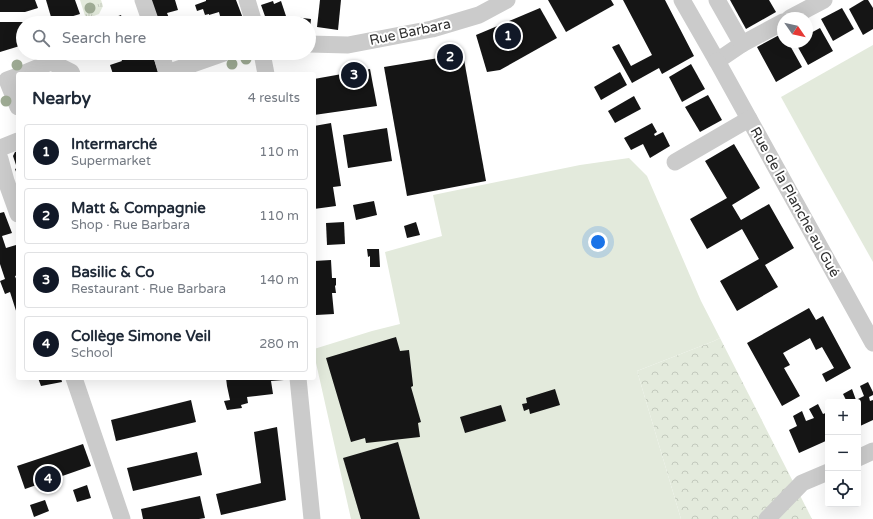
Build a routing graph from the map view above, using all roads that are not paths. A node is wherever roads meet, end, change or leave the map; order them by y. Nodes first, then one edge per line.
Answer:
1 (143, 0) edge
2 (247, 0) edge
3 (507, 0) edge
4 (682, 0) edge
5 (717, 0) edge
6 (824, 0) edge
7 (801, 12) edge
8 (149, 16) edge
9 (252, 16) edge
10 (777, 25) edge
11 (316, 44) edge
12 (742, 44) junction
13 (163, 60) edge
14 (205, 60) edge
15 (263, 60) edge
16 (717, 62) junction
17 (39, 71) edge
18 (71, 72) edge
19 (166, 72) edge
20 (172, 72) edge
21 (266, 72) edge
22 (16, 77) edge
23 (16, 102) edge
24 (749, 119) junction
25 (16, 142) edge
26 (0, 148) edge
27 (0, 158) edge
28 (675, 162) dead end
29 (3, 182) edge
30 (16, 210) edge
31 (873, 343) edge
32 (75, 380) edge
33 (298, 380) edge
34 (873, 451) edge
35 (861, 457) edge
36 (825, 473) edge
37 (122, 519) edge
38 (312, 519) edge
39 (767, 519) edge

1 - 8 street
2 - 9 street
3 - 11 street, Rue Barbara
4 - 16 street, Rue de la Planche au Gué
5 - 12 street
6 - 7 street
10 - 12 street
12 - 16 street
13 - 19 street
14 - 20 street
15 - 21 street
16 - 24 street, Rue de la Planche au Gué
17 - 18 street
22 - 23 street
24 - 28 street
24 - 31 street, Rue de la Planche au Gué
25 - 26 street
27 - 29 street
29 - 30 street
32 - 37 street
33 - 38 street
34 - 35 street
36 - 39 street

